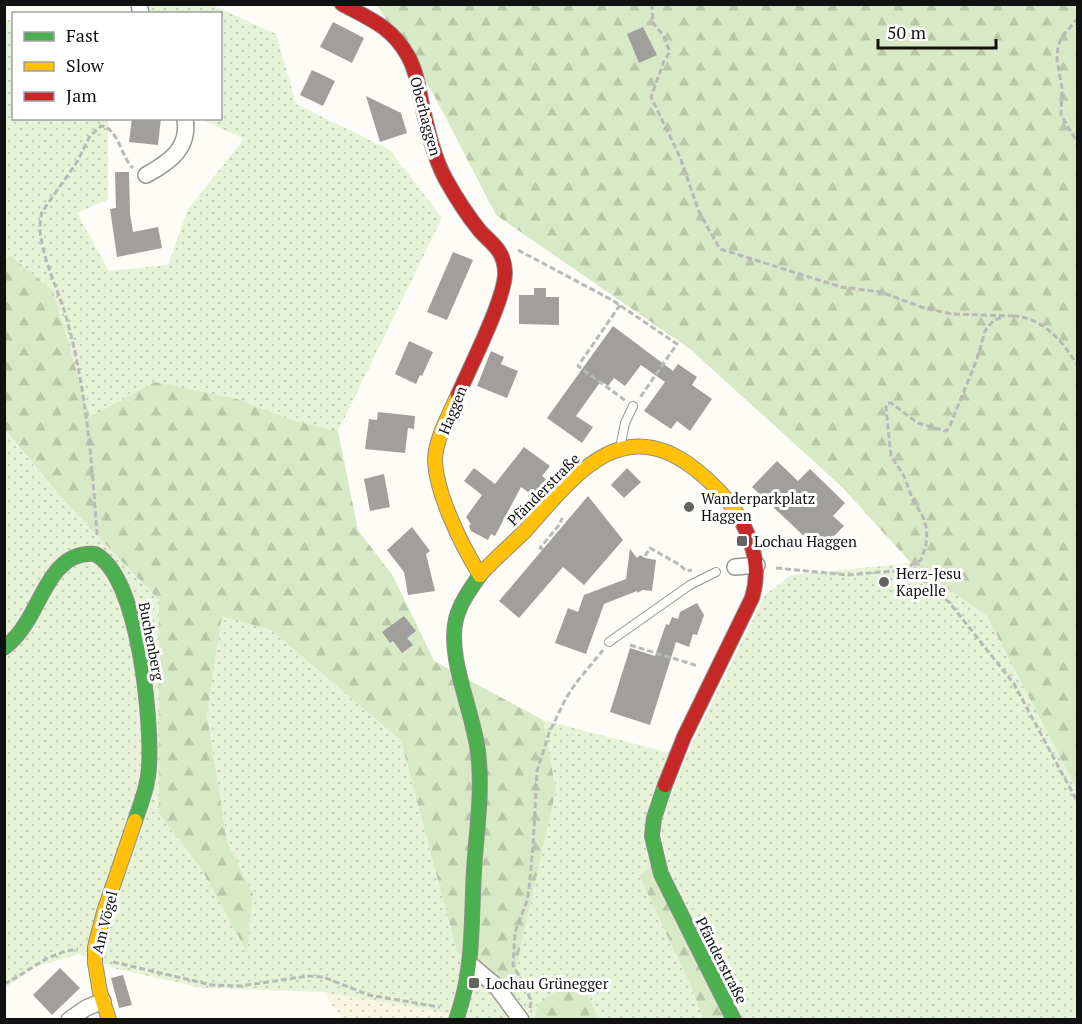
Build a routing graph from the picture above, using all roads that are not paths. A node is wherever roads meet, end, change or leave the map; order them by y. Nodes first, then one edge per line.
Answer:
1 (342, 4) edge
2 (185, 120) edge
3 (146, 175) road end
4 (495, 244) joint
5 (633, 406) road end
6 (620, 448) junction
7 (757, 565) junction
8 (735, 567) dead end
9 (716, 572) dead end
10 (480, 575) junction
11 (609, 642) road end
12 (4, 648) edge
13 (128, 844) joint
14 (471, 965) junction
15 (103, 1001) junction
16 (458, 1015) edge
17 (520, 1018) edge
18 (69, 1020) edge
19 (110, 1020) edge
20 (734, 1020) edge

1 - 4 street, Oberhaggen
2 - 3 street
4 - 10 street, Haggen
5 - 6 lane
6 - 7 street, Pfänderstraße
6 - 10 street, Pfänderstraße
7 - 8 street
7 - 20 street, Pfänderstraße
9 - 11 lane
10 - 14 street, Pfänderstraße
12 - 13 street, Buchenberg
13 - 15 street, Am Vögel
14 - 16 street, Pfänderstraße
14 - 17 street
15 - 18 street
15 - 19 street, Am Vögel

